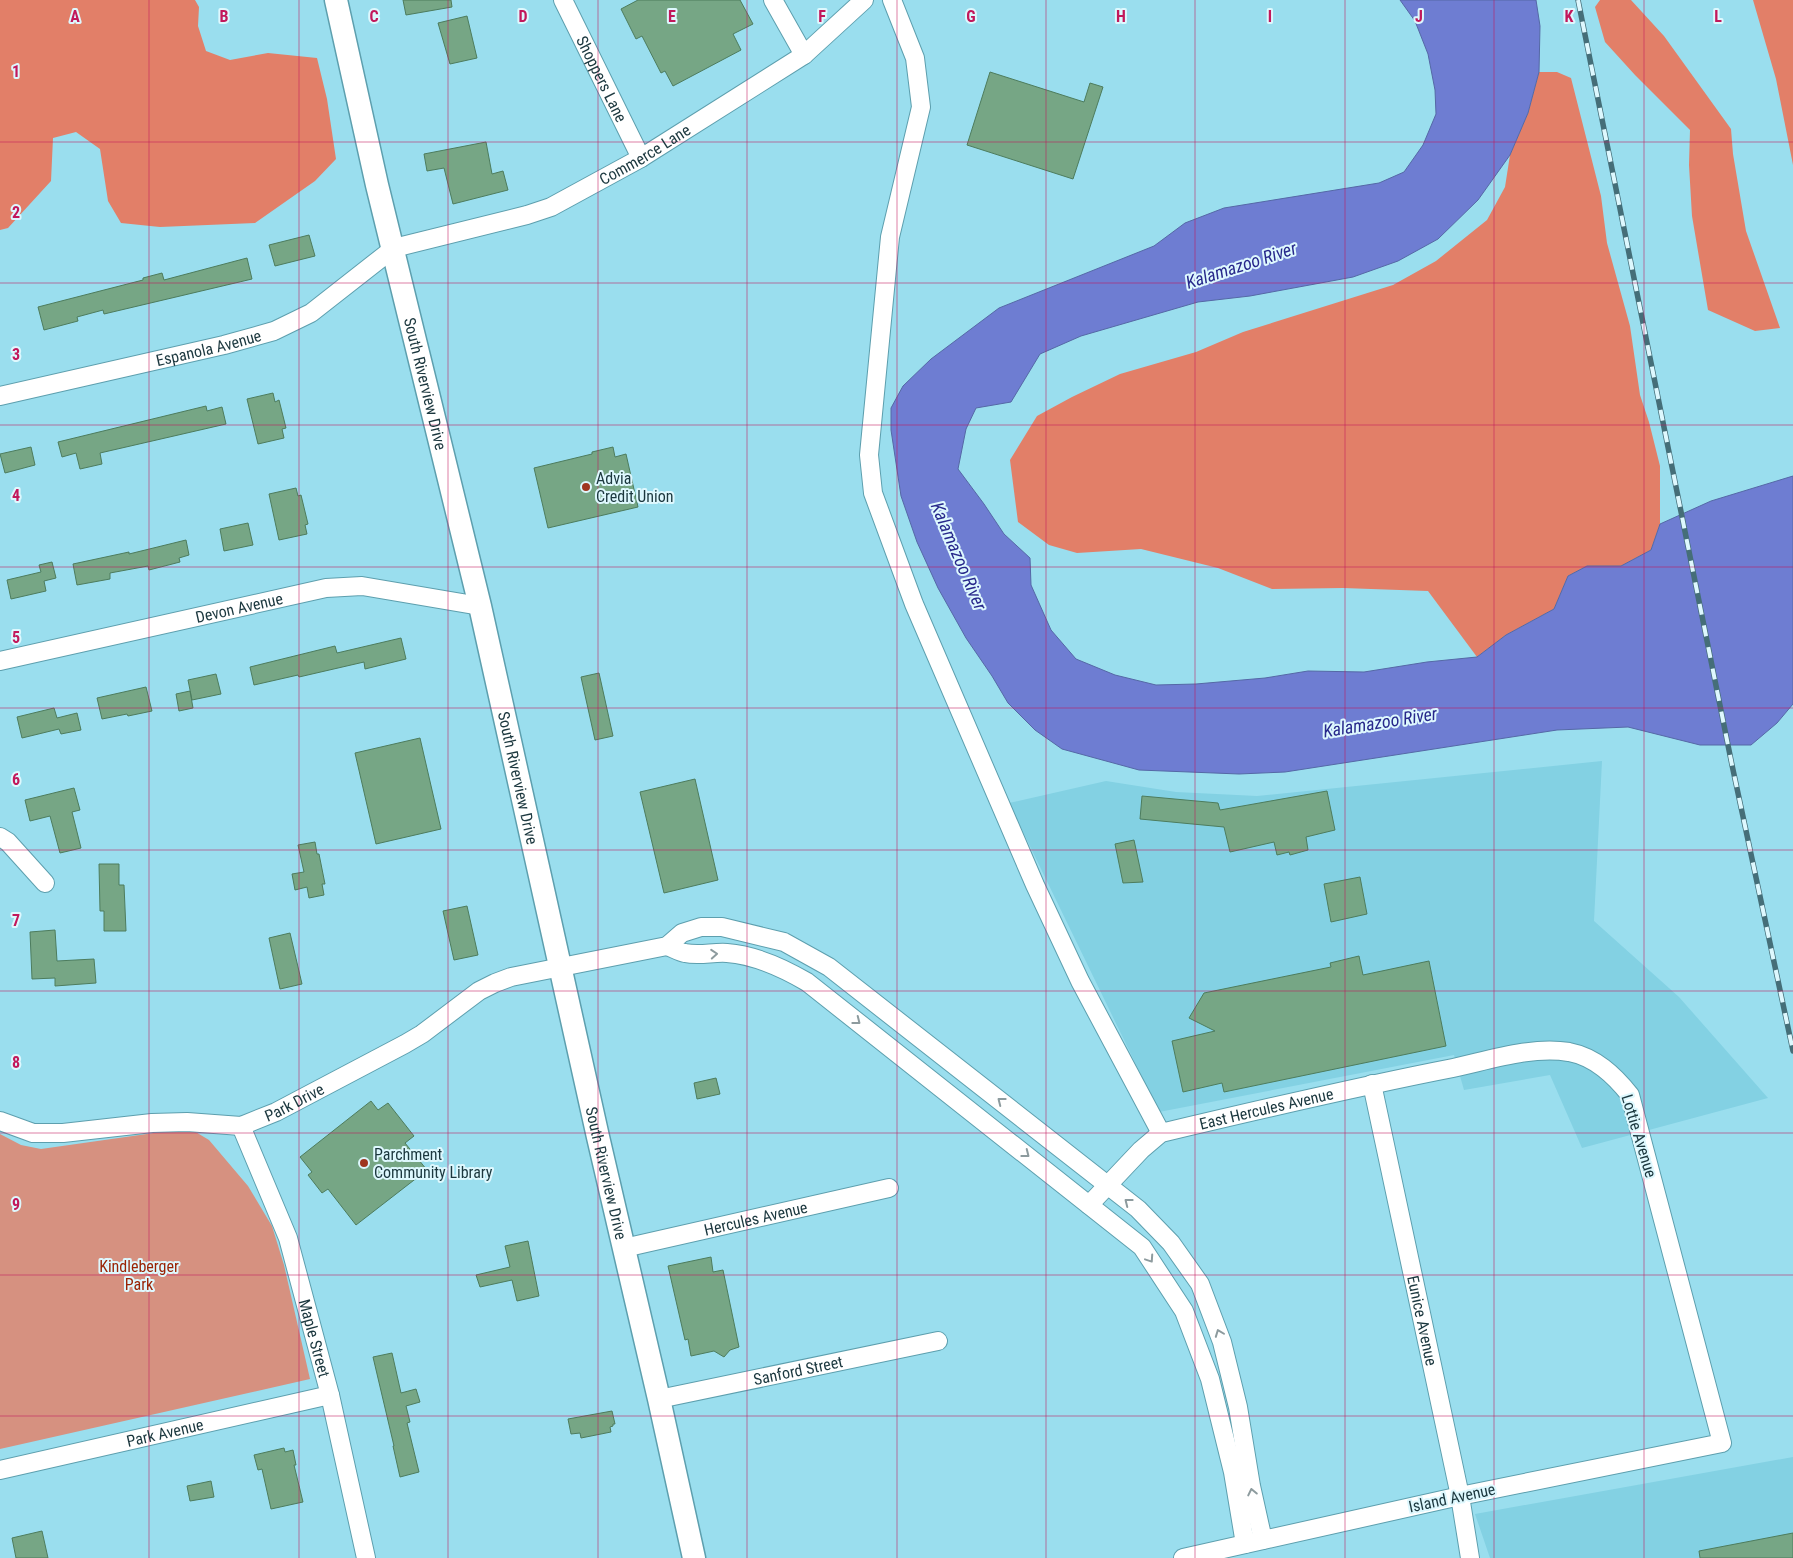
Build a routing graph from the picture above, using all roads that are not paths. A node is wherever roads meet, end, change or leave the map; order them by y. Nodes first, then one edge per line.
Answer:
1 (336, 0) edge
2 (562, 0) edge
3 (773, 0) edge
4 (864, 0) edge
5 (892, 0) edge
6 (804, 55) junction
7 (641, 158) junction
8 (394, 248) junction
9 (0, 396) edge
10 (480, 606) junction
11 (0, 661) edge
12 (0, 837) edge
13 (45, 883) dead end
14 (667, 946) junction
15 (561, 968) junction
16 (1372, 1084) junction
17 (0, 1121) edge
18 (241, 1126) junction
19 (1161, 1133) junction
20 (1108, 1185) junction
21 (889, 1188) dead end
22 (1089, 1205) junction
23 (624, 1248) junction
24 (938, 1341) dead end
25 (330, 1395) junction
26 (659, 1399) junction
27 (1722, 1443) joint
28 (0, 1470) edge
29 (1460, 1496) junction
30 (1263, 1540) junction
31 (1245, 1544) junction
32 (366, 1558) edge
33 (694, 1558) edge
34 (1183, 1558) edge
35 (1470, 1558) edge

1 - 8 street, South Riverview Drive
2 - 7 street, Shoppers Lane
3 - 6 street
4 - 6 street, Commerce Lane
5 - 19 street
6 - 7 street, Commerce Lane
7 - 8 street, Commerce Lane
8 - 9 street, Espanola Avenue
8 - 10 street, South Riverview Drive
10 - 11 street, Devon Avenue
10 - 15 street, South Riverview Drive
12 - 13 street
14 - 15 street, Park Drive
20 -> 14 street
14 -> 22 street
15 - 18 street, Park Drive
15 - 23 street, South Riverview Drive
16 - 19 street, East Hercules Avenue
16 - 27 street, Lottie Avenue
16 - 29 street, Eunice Avenue
17 - 18 street, Park Drive
18 - 25 street, Maple Street
19 - 20 street
20 - 22 street
30 -> 20 street
21 - 23 street, Hercules Avenue
22 -> 31 street
23 - 26 street, South Riverview Drive
24 - 26 street, Sanford Street
25 - 28 street, Park Avenue
25 - 32 street, Maple Street
26 - 33 street, South Riverview Drive
27 - 29 street, Island Avenue
29 - 30 street, Island Avenue
29 - 35 street, Eunice Avenue
30 - 31 street, Island Avenue
31 - 34 street, Island Avenue

